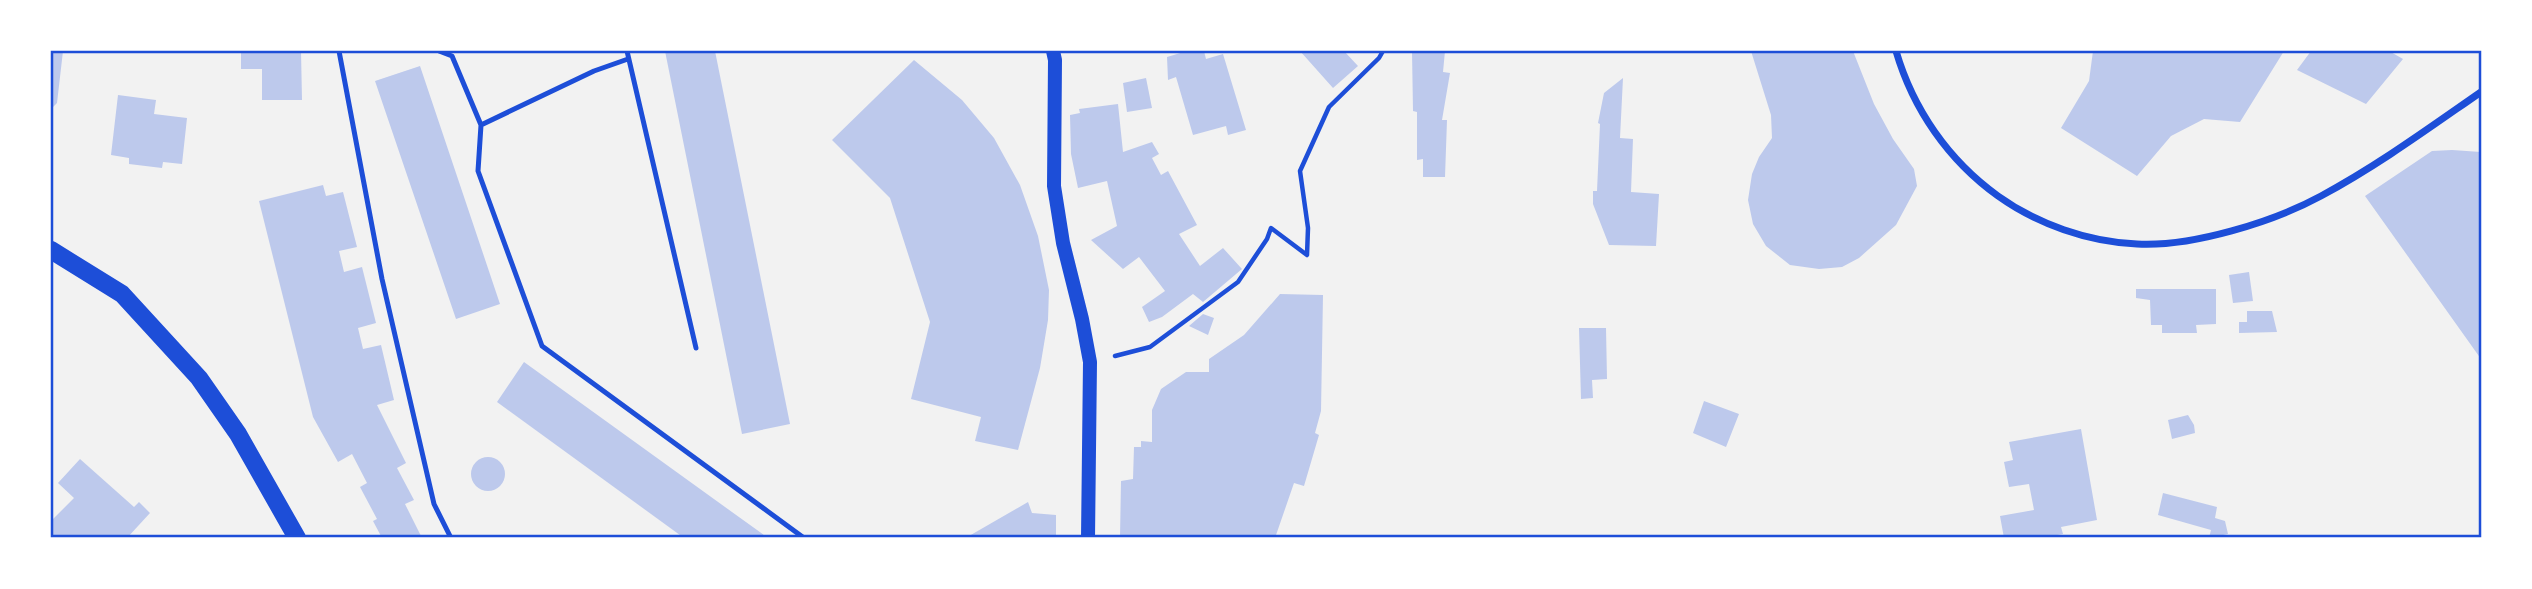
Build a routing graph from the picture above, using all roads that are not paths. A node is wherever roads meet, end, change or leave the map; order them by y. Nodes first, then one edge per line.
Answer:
1 (339, 51) edge
2 (439, 51) edge
3 (627, 51) edge
4 (1053, 51) edge
5 (1896, 51) edge
6 (628, 59) junction
7 (2481, 92) edge
8 (481, 125) junction
9 (51, 250) edge
10 (696, 348) dead end
11 (296, 538) edge
12 (451, 538) edge
13 (804, 538) edge
14 (1088, 538) edge

1 - 12 lane
2 - 8 lane
3 - 6 lane
4 - 14 main road
5 - 7 street
6 - 8 lane
6 - 10 lane
8 - 13 lane
9 - 11 main road

